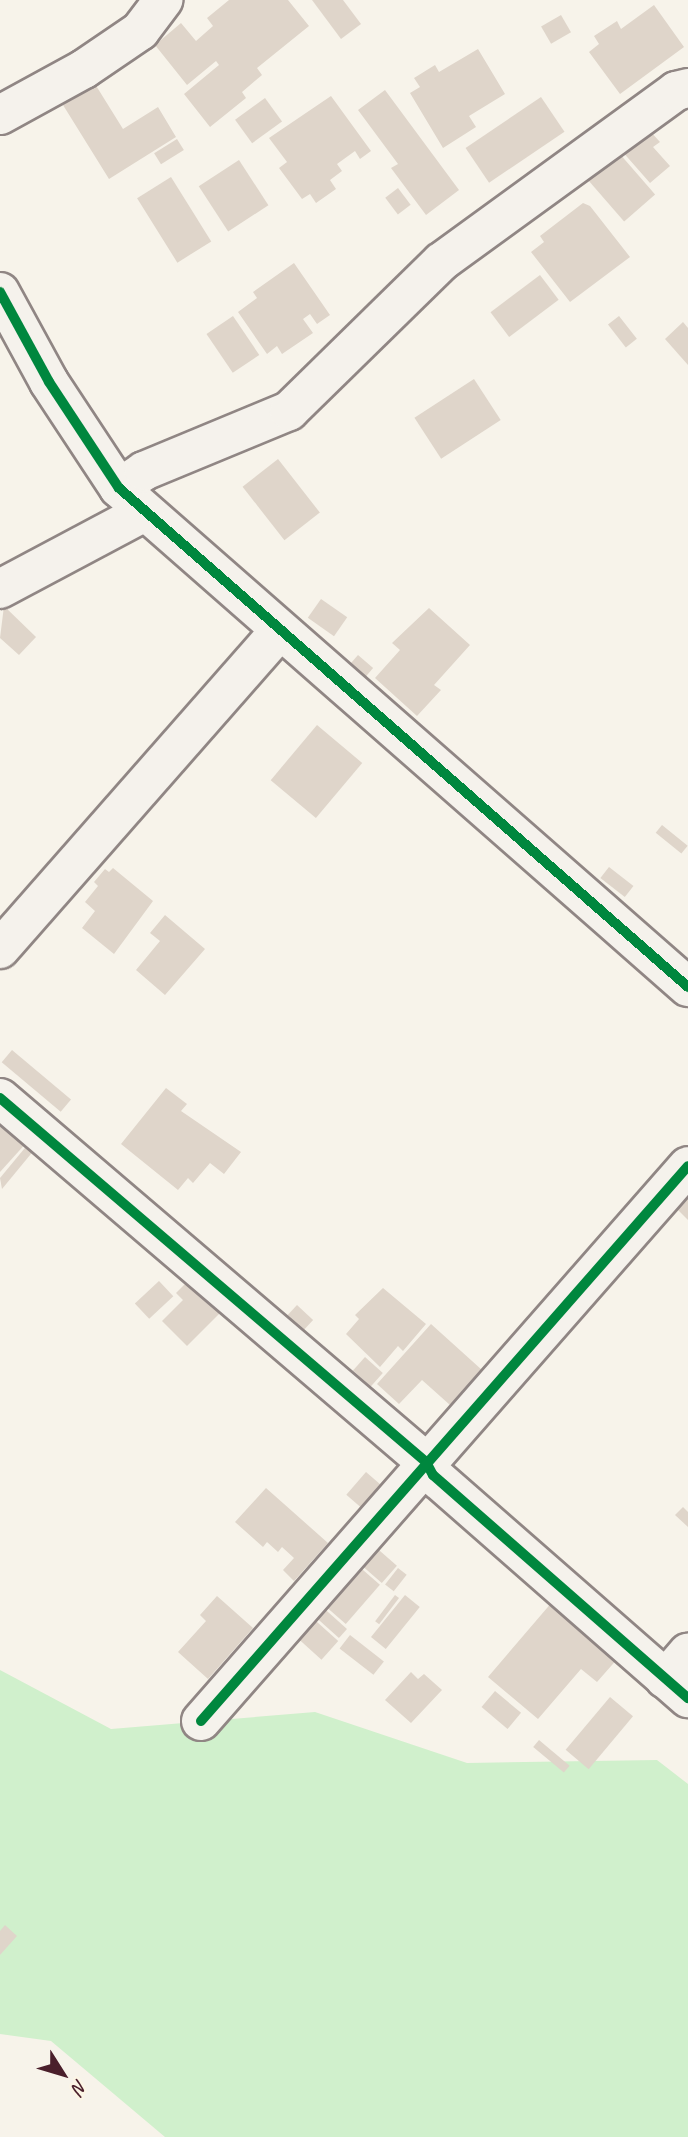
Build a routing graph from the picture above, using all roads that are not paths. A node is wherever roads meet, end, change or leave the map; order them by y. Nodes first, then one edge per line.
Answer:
1 (163, 0) edge
2 (688, 88) edge
3 (0, 115) edge
4 (0, 292) edge
5 (132, 500) junction
6 (0, 589) edge
7 (280, 630) junction
8 (0, 949) edge
9 (688, 987) edge
10 (0, 1098) edge
11 (688, 1166) edge
12 (426, 1462) junction
13 (680, 1677) edge
14 (201, 1721) dead end

1 - 3 street
2 - 5 street
4 - 5 street
5 - 6 street
5 - 7 street
7 - 8 street
7 - 9 street
10 - 12 street
11 - 12 street
12 - 13 street
12 - 14 street

